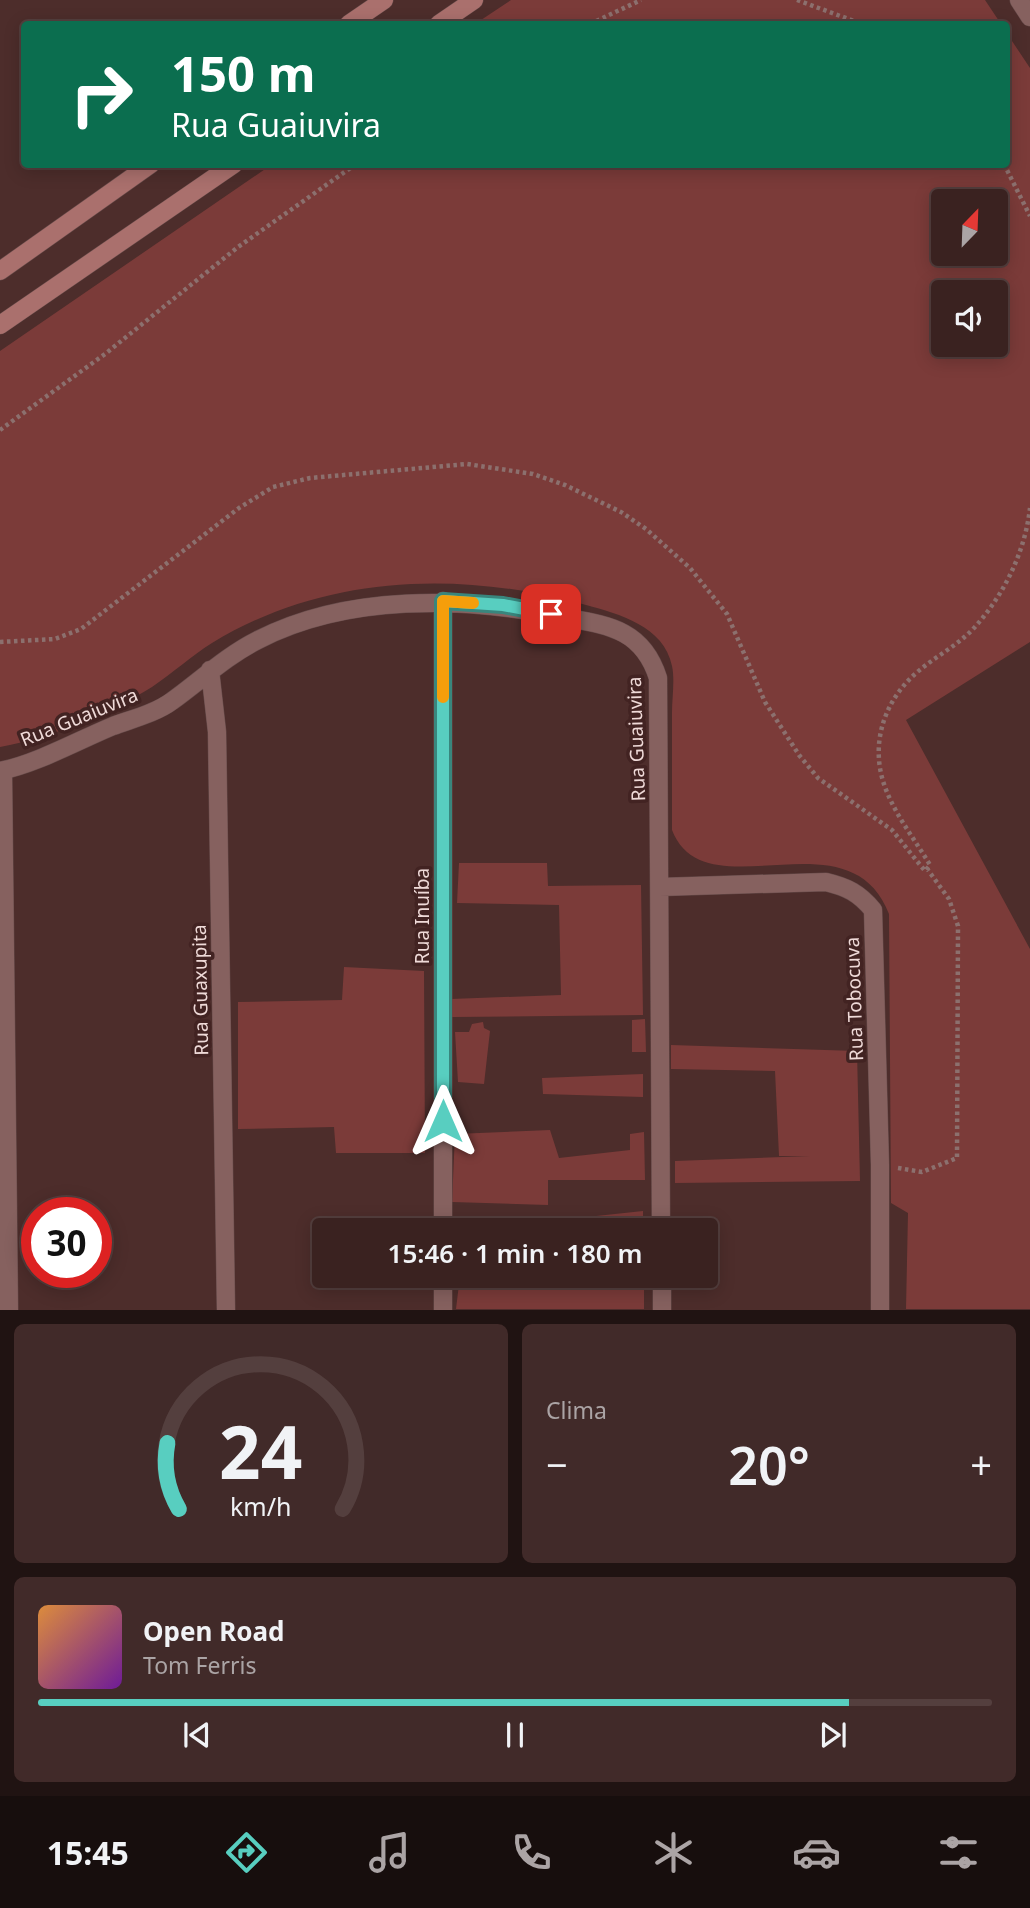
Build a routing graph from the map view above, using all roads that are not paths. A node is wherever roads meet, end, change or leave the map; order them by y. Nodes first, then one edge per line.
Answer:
1 (384, 0) edge
2 (474, 0) edge
3 (1018, 0) edge
4 (1030, 18) edge
5 (353, 21) edge
6 (443, 21) edge
7 (145, 168) edge
8 (228, 168) edge
9 (0, 271) edge
10 (0, 325) edge
11 (443, 601) junction
12 (210, 670) junction
13 (1, 771) edge
14 (660, 887) junction
15 (443, 1218) edge
16 (661, 1218) edge
17 (443, 1288) edge
18 (662, 1288) edge
19 (9, 1310) edge
20 (226, 1310) edge
21 (443, 1310) edge
22 (662, 1310) edge
23 (880, 1310) edge

1 - 5 main road
2 - 6 main road
3 - 4 street
7 - 9 main road
8 - 10 main road
11 - 12 street, Rua Guaiuvira
11 - 14 street, Rua Guaiuvira
11 - 15 street, Rua Inuíba
12 - 13 street, Rua Guaiuvira
12 - 20 street, Rua Guaxupita
13 - 19 street
14 - 16 street, Rua Guaiuvira
14 - 23 street, Rua Tobocuva
17 - 21 street
18 - 22 street

